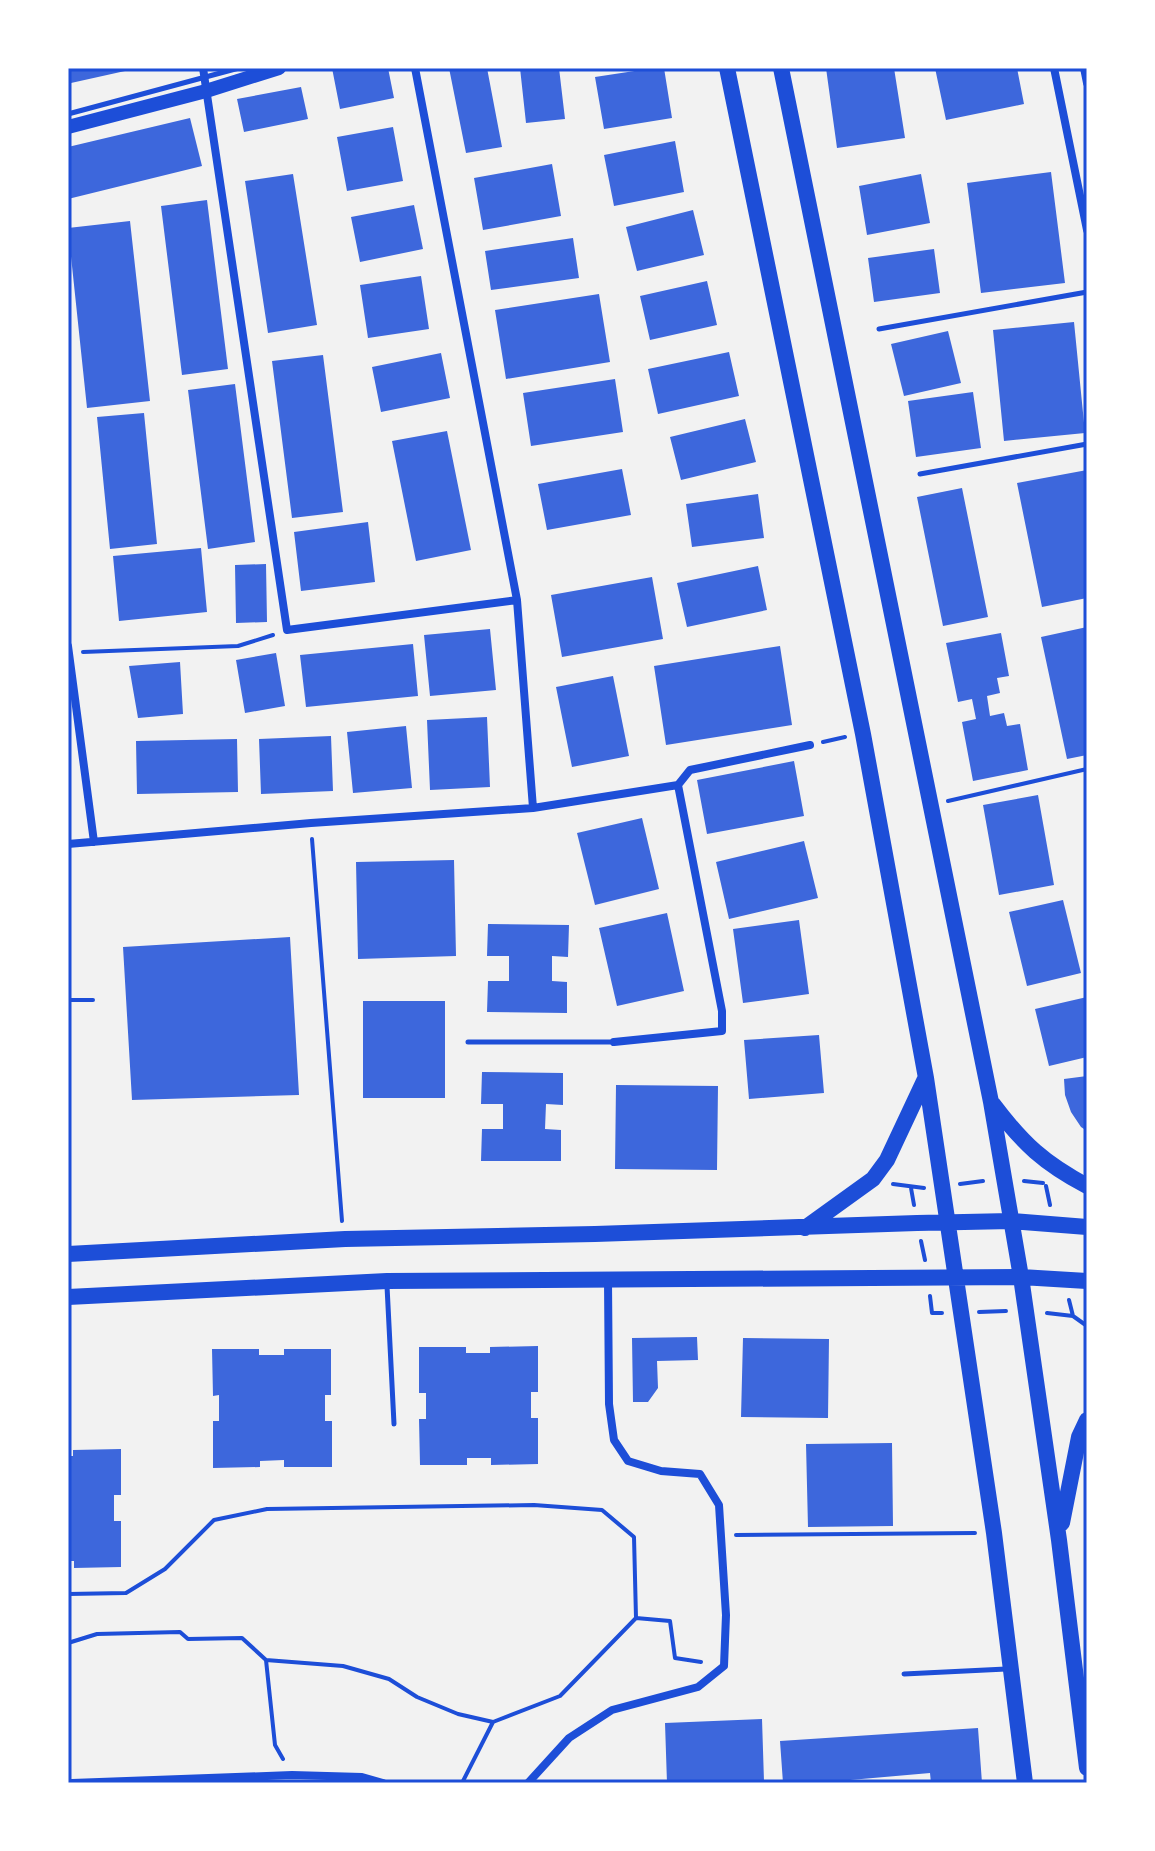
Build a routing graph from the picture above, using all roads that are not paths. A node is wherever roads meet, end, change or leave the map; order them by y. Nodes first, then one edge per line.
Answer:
1 (203, 68) edge
2 (239, 68) edge
3 (279, 68) edge
4 (415, 68) edge
5 (727, 68) edge
6 (781, 68) edge
7 (1054, 68) edge
8 (1084, 68) edge
9 (1087, 83) edge
10 (205, 85) junction
11 (68, 114) edge
12 (68, 127) edge
13 (1087, 230) edge
14 (1087, 292) edge
15 (879, 329) dead end
16 (1087, 444) edge
17 (920, 474) dead end
18 (517, 600) junction
19 (68, 646) edge
20 (69, 653) edge
21 (810, 745) road end
22 (678, 785) junction
23 (533, 808) junction
24 (94, 842) junction
25 (68, 844) edge
26 (468, 1042) dead end
27 (614, 1042) joint
28 (926, 1078) junction
29 (991, 1102) junction
30 (1087, 1186) edge
31 (1011, 1221) junction
32 (946, 1223) junction
33 (1087, 1227) edge
34 (805, 1228) junction
35 (68, 1254) edge
36 (1021, 1277) junction
37 (955, 1279) junction
38 (387, 1281) junction
39 (608, 1281) junction
40 (1087, 1281) edge
41 (68, 1297) edge
42 (1087, 1420) edge
43 (394, 1424) dead end
44 (1059, 1540) junction
45 (1011, 1669) junction
46 (904, 1674) dead end
47 (1087, 1768) edge
48 (72, 1783) edge
49 (383, 1783) edge
50 (528, 1783) edge
51 (1025, 1783) edge

1 - 10 street
2 - 10 lane
3 - 10 street
4 - 18 street
5 - 28 main road
6 - 29 main road
7 - 13 street
8 - 9 street
10 - 11 lane
10 - 12 street
10 - 18 street
14 - 15 lane
16 - 17 lane
18 - 23 street
19 - 20 street
20 - 24 street
21 - 22 street
22 - 23 street
22 - 27 street
23 - 24 street
24 - 25 street
26 - 27 lane
28 - 32 main road
28 - 34 main road
29 - 30 main road
29 - 31 main road
31 - 32 main road
31 - 33 main road
31 - 36 main road
32 - 34 main road
32 - 37 main road
34 - 35 main road
36 - 37 main road
36 - 40 main road
36 - 44 main road
37 - 39 main road
37 - 45 main road
38 - 39 main road
38 - 41 main road
38 - 43 lane
39 - 50 street
42 - 44 main road
44 - 47 main road
45 - 46 lane
45 - 51 main road
48 - 49 street

